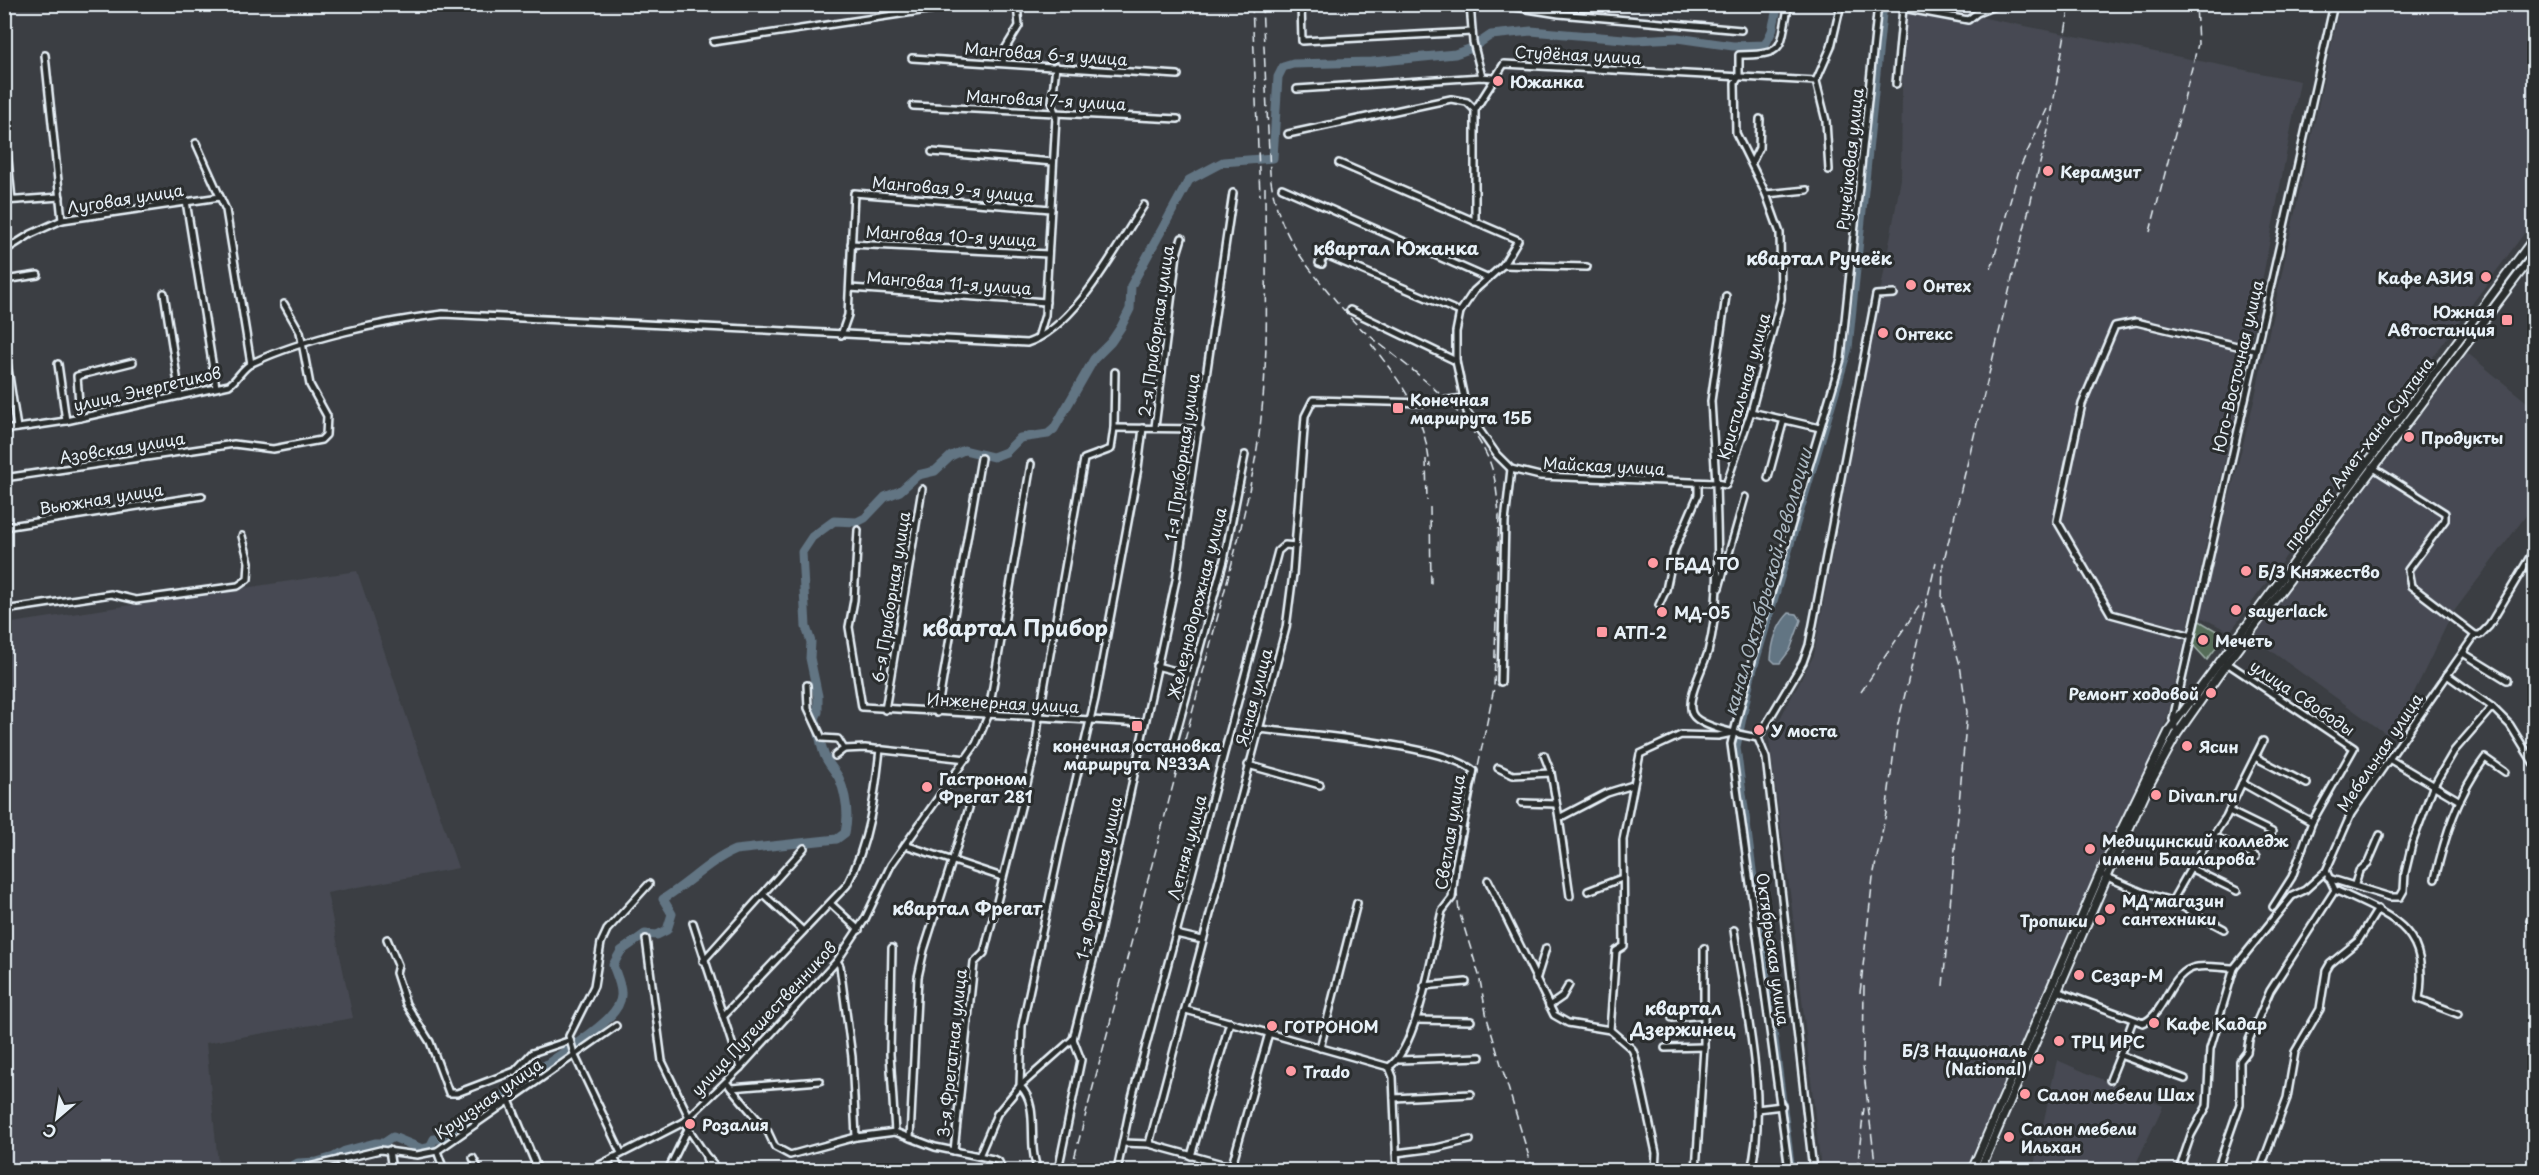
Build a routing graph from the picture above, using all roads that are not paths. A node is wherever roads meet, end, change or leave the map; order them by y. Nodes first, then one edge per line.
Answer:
1 (967, 4) edge
2 (1017, 4) edge
3 (1301, 4) edge
4 (1470, 4) edge
5 (1496, 4) edge
6 (1789, 4) edge
7 (1841, 4) edge
8 (1878, 4) edge
9 (1999, 4) edge
10 (2334, 4) edge
11 (1741, 30) dead end
12 (1472, 32) junction
13 (714, 42) dead end
14 (45, 55) dead end
15 (912, 58) dead end
16 (1003, 63) junction
17 (1056, 66) junction
18 (1178, 75) dead end
19 (1482, 76) junction
20 (1739, 76) junction
21 (1493, 78) junction
22 (1816, 81) junction
23 (1896, 84) dead end
24 (1297, 89) dead end
25 (914, 105) dead end
26 (1475, 110) junction
27 (1055, 112) junction
28 (1178, 119) dead end
29 (1760, 119) dead end
30 (4, 120) edge
31 (1288, 134) dead end
32 (196, 143) dead end
33 (932, 152) dead end
34 (1053, 162) junction
35 (1752, 162) junction
36 (1339, 163) dead end
37 (1829, 170) dead end
38 (1282, 188) dead end
39 (1808, 190) dead end
40 (1233, 193) dead end
41 (1766, 194) junction
42 (60, 197) junction
43 (220, 197) junction
44 (12, 200) junction
45 (4, 201) edge
46 (186, 201) junction
47 (1144, 205) dead end
48 (1051, 209) junction
49 (62, 220) junction
50 (1475, 222) junction
51 (1182, 238) dead end
52 (2535, 238) edge
53 (851, 244) junction
54 (4, 251) edge
55 (1048, 254) junction
56 (2535, 254) edge
57 (1322, 264) dead end
58 (1503, 266) junction
59 (1587, 267) dead end
60 (38, 274) dead end
61 (1487, 278) junction
62 (4, 280) edge
63 (849, 288) junction
64 (164, 293) dead end
65 (1894, 294) dead end
66 (1726, 296) dead end
67 (1046, 302) junction
68 (284, 304) dead end
69 (1350, 310) dead end
70 (1460, 312) junction
71 (842, 335) junction
72 (1038, 339) junction
73 (4, 343) edge
74 (302, 346) junction
75 (2254, 350) junction
76 (1456, 361) junction
77 (133, 362) dead end
78 (58, 364) dead end
79 (251, 364) junction
80 (1115, 372) dead end
81 (216, 387) junction
82 (180, 396) junction
83 (1464, 398) junction
84 (1751, 412) junction
85 (80, 418) junction
86 (1784, 419) junction
87 (66, 421) junction
88 (17, 428) junction
89 (1114, 428) junction
90 (1143, 428) junction
91 (1155, 428) junction
92 (1820, 428) junction
93 (1200, 429) junction
94 (4, 430) edge
95 (1245, 455) dead end
96 (981, 458) dead end
97 (1031, 464) dead end
98 (2370, 466) junction
99 (1510, 469) junction
100 (4, 478) edge
101 (1768, 478) dead end
102 (1698, 483) junction
103 (1716, 483) junction
104 (922, 489) dead end
105 (202, 496) dead end
106 (1745, 497) dead end
107 (4, 526) edge
108 (858, 530) dead end
109 (242, 536) dead end
110 (1296, 546) junction
111 (2535, 550) edge
112 (1718, 592) junction
113 (1659, 605) dead end
114 (4, 610) edge
115 (2475, 635) junction
116 (2192, 636) junction
117 (2463, 653) junction
118 (2223, 661) junction
119 (1156, 666) junction
120 (1192, 675) junction
121 (2447, 675) junction
122 (2507, 680) dead end
123 (1501, 682) dead end
124 (807, 685) dead end
125 (2492, 707) junction
126 (885, 710) junction
127 (937, 713) junction
128 (988, 716) junction
129 (1039, 717) junction
130 (1090, 719) junction
131 (1143, 723) junction
132 (2174, 723) junction
133 (1258, 729) junction
134 (1734, 733) junction
135 (2177, 734) junction
136 (1758, 738) junction
137 (2263, 741) dead end
138 (844, 748) junction
139 (880, 749) junction
140 (1544, 755) dead end
141 (835, 756) dead end
142 (1170, 756) dead end
143 (2255, 757) junction
144 (967, 759) junction
145 (2389, 759) junction
146 (2535, 764) edge
147 (1248, 765) junction
148 (1498, 768) dead end
149 (2505, 772) dead end
150 (1551, 773) junction
151 (2242, 783) junction
152 (2307, 784) dead end
153 (1320, 785) dead end
154 (1633, 785) junction
155 (2433, 787) junction
156 (2460, 801) junction
157 (1522, 803) dead end
158 (1556, 804) junction
159 (969, 808) dead end
160 (2229, 811) junction
161 (1559, 818) junction
162 (2312, 822) junction
163 (2272, 832) dead end
164 (2379, 835) dead end
165 (2214, 836) junction
166 (905, 845) junction
167 (804, 848) dead end
168 (2256, 857) dead end
169 (953, 861) junction
170 (2190, 868) junction
171 (2327, 874) junction
172 (2103, 876) junction
173 (1002, 877) junction
174 (1622, 878) junction
175 (2435, 879) dead end
176 (1488, 880) dead end
177 (648, 884) dead end
178 (2355, 885) junction
179 (2335, 890) junction
180 (1588, 891) dead end
181 (2237, 891) dead end
182 (763, 894) junction
183 (1570, 896) dead end
184 (2172, 901) junction
185 (1357, 903) dead end
186 (831, 904) junction
187 (2273, 907) dead end
188 (2378, 909) junction
189 (2535, 910) edge
190 (693, 923) dead end
191 (2535, 924) edge
192 (2224, 929) dead end
193 (859, 930) junction
194 (1734, 930) dead end
195 (803, 931) junction
196 (1176, 934) junction
197 (387, 939) dead end
198 (646, 939) dead end
199 (1202, 940) junction
200 (892, 948) dead end
201 (1546, 948) dead end
202 (1704, 948) dead end
203 (703, 961) junction
204 (837, 961) junction
205 (2234, 968) junction
206 (1536, 980) junction
207 (1466, 982) dead end
208 (1569, 985) dead end
209 (1424, 986) junction
210 (2056, 990) junction
211 (1549, 1006) junction
212 (1186, 1010) junction
213 (2457, 1014) dead end
214 (1704, 1015) junction
215 (723, 1016) junction
216 (1672, 1018) dead end
217 (1416, 1020) junction
218 (2133, 1020) junction
219 (1471, 1021) dead end
220 (1230, 1022) junction
221 (616, 1026) dead end
222 (1610, 1030) junction
223 (1269, 1033) junction
224 (1073, 1039) junction
225 (568, 1041) junction
226 (1320, 1047) junction
227 (1704, 1047) junction
228 (1665, 1048) dead end
229 (574, 1054) junction
230 (2120, 1055) junction
231 (1480, 1057) dead end
232 (1399, 1060) junction
233 (1389, 1067) junction
234 (740, 1068) junction
235 (2185, 1079) dead end
236 (2110, 1080) dead end
237 (820, 1081) dead end
238 (726, 1082) junction
239 (1020, 1086) junction
240 (730, 1088) junction
241 (1471, 1094) dead end
242 (1394, 1098) junction
243 (509, 1100) junction
244 (1782, 1106) junction
245 (1757, 1109) junction
246 (689, 1117) junction
247 (684, 1122) junction
248 (688, 1129) junction
249 (895, 1132) junction
250 (856, 1137) junction
251 (910, 1138) junction
252 (1470, 1140) dead end
253 (1123, 1143) junction
254 (1149, 1144) junction
255 (389, 1150) junction
256 (437, 1150) junction
257 (954, 1151) junction
258 (621, 1153) junction
259 (1396, 1153) junction
260 (706, 1156) junction
261 (979, 1156) junction
262 (1191, 1156) junction
263 (614, 1157) junction
264 (472, 1158) dead end
265 (340, 1159) junction
266 (671, 1168) edge
267 (296, 1170) edge
268 (342, 1170) edge
269 (392, 1170) edge
270 (444, 1170) edge
271 (479, 1170) edge
272 (538, 1170) edge
273 (590, 1170) edge
274 (620, 1170) edge
275 (710, 1170) edge
276 (719, 1170) edge
277 (1002, 1170) edge
278 (1038, 1170) edge
279 (1058, 1170) edge
280 (1117, 1170) edge
281 (1397, 1170) edge
282 (1655, 1170) edge
283 (1696, 1170) edge
284 (1751, 1170) edge
285 (1789, 1170) edge
286 (1813, 1170) edge
287 (1972, 1170) edge
288 (1980, 1170) edge
289 (2179, 1170) edge
290 (2217, 1170) edge
291 (2260, 1170) edge

1 - 13 street
2 - 16 street
3 - 12 street
4 - 12 street
5 - 11 street
6 - 20 street, Кристальная улица
7 - 22 street
8 - 92 street, Ручейковая улица
9 - 23 street
10 - 75 street, Юго-Восточная улица
12 - 19 street
14 - 42 street
15 - 16 street, Манговая 6-я улица
16 - 17 street, Манговая 6-я улица
17 - 18 street, Манговая 6-я улица
17 - 27 street
19 - 21 street
19 - 24 street
20 - 21 street, Студёная улица
20 - 22 street, Студёная улица
20 - 35 street, Кристальная улица
21 - 26 street
22 - 37 street
25 - 27 street, Манговая 7-я улица
26 - 31 street
26 - 50 street
27 - 28 street, Манговая 7-я улица
27 - 34 street
29 - 35 street
30 - 44 street
32 - 43 street
33 - 34 street
34 - 48 street
35 - 41 street, Кристальная улица
36 - 50 street
38 - 61 street
39 - 41 street
40 - 93 street, 1-я Приборная улица
41 - 84 street, Кристальная улица
42 - 44 street
42 - 49 street
43 - 46 street, Луговая улица
43 - 79 street
44 - 45 street
46 - 49 street, Луговая улица
46 - 81 street
47 - 72 street
48 - 53 street, Манговая 9-я улица
48 - 55 street
49 - 54 street, Луговая улица
50 - 58 street
51 - 91 street, 2-я Приборная улица
52 - 98 main road, проспект Амет-хана Султана
53 - 55 street, Манговая 10-я улица
53 - 63 street
55 - 67 street
56 - 98 main road
57 - 70 street
58 - 59 street
58 - 61 street
60 - 62 street
61 - 70 street
63 - 67 street, Манговая 11-я улица
63 - 71 street
64 - 82 street
65 - 136 street
66 - 103 street
67 - 72 street
68 - 74 street
69 - 76 street
70 - 76 street
71 - 72 street, улица Энергетиков
71 - 74 street, улица Энергетиков
73 - 88 street
74 - 79 street, улица Энергетиков
74 - 100 street, Азовская улица
75 - 116 street, Юго-Восточная улица
75 - 116 street
76 - 83 street
77 - 85 street
78 - 87 street
79 - 81 street, улица Энергетиков
80 - 89 street
81 - 82 street, улица Энергетиков
82 - 85 street, улица Энергетиков
83 - 99 street
83 - 110 street, Ясная улица
84 - 86 street
84 - 103 street, Кристальная улица
85 - 87 street, улица Энергетиков
86 - 92 street
86 - 101 street
87 - 88 street, улица Энергетиков
88 - 94 street, улица Энергетиков
89 - 90 street
89 - 129 street, 3-я Фрегатная улица
90 - 91 street
90 - 130 street, 2-я Приборная улица
91 - 93 street
92 - 134 street, Ручейковая улица
93 - 119 street, 1-я Приборная улица
95 - 120 street, Железнодорожная улица
96 - 127 street
97 - 128 street, улица Путешественников
98 - 115 street
98 - 118 main road, проспект Амет-хана Султана
99 - 102 street, Майская улица
99 - 123 street
102 - 103 street, Майская улица
102 - 113 street
103 - 112 street
104 - 126 street, 6-я Приборная улица
105 - 107 street, Вьюжная улица
106 - 112 street
108 - 126 street, Инженерная улица
109 - 114 street
110 - 133 street, Ясная улица
110 - 196 street, Летняя улица
111 - 115 street, Мебельная улица
112 - 134 street
115 - 117 street, Мебельная улица
116 - 132 street, Юго-Восточная улица
117 - 121 street, Мебельная улица
117 - 122 street
118 - 132 main road, проспект Амет-хана Султана
118 - 135 main road
118 - 162 street, улица Свободы
119 - 120 street
119 - 131 street, 1-я Приборная улица
120 - 142 street, Железнодорожная улица
121 - 125 street
121 - 145 street, Мебельная улица
124 - 138 street
125 - 146 street
125 - 155 street
126 - 127 street, Инженерная улица
127 - 128 street, Инженерная улица
128 - 129 street, Инженерная улица
128 - 144 street, улица Путешественников
129 - 130 street, Инженерная улица
129 - 173 street, 3-я Фрегатная улица
130 - 131 street, Инженерная улица
130 - 239 street, 2-я Приборная улица
131 - 224 street, 1-я Фрегатная улица
132 - 135 street, Юго-Восточная улица
132 - 172 main road, проспект Амет-хана Султана
133 - 147 street, Ясная улица
133 - 209 street, Светлая улица
134 - 136 street
134 - 154 street
134 - 244 street, Октябрьская улица
135 - 172 main road
136 - 286 street
137 - 143 street
138 - 139 street
138 - 141 street
139 - 144 street
139 - 186 street
140 - 150 street
143 - 151 street
143 - 152 street
144 - 166 street, улица Путешественников
145 - 155 street
145 - 171 street, Мебельная улица
147 - 153 street
147 - 199 street, Ясная улица
148 - 150 street
149 - 156 street
150 - 158 street
151 - 160 street
151 - 162 street
154 - 161 street
154 - 174 street
155 - 156 street
155 - 178 street
156 - 175 street
157 - 158 street
158 - 161 street
159 - 169 street
160 - 163 street
160 - 165 street
161 - 183 street
162 - 187 street
164 - 178 street
165 - 168 street
165 - 170 street
166 - 169 street
166 - 193 street, улица Путешественников
167 - 182 street
169 - 173 street
169 - 251 street
170 - 181 street
170 - 184 street
171 - 178 street
171 - 179 street
171 - 205 street, Мебельная улица
172 - 184 street
172 - 210 main road, проспект Амет-хана Султана
173 - 257 street, 3-я Фрегатная улица
174 - 180 street
174 - 222 street
176 - 206 street
177 - 225 street
179 - 188 street
179 - 290 street
182 - 195 street
182 - 203 street
184 - 192 street
185 - 226 street
186 - 193 street
186 - 195 street
188 - 213 street
188 - 291 street
189 - 191 street
190 - 203 street
193 - 204 street, улица Путешественников
194 - 245 street
195 - 215 street
196 - 199 street
196 - 253 street, Летняя улица
197 - 225 street
198 - 246 street
199 - 212 street, Ясная улица
200 - 249 street
201 - 206 street
202 - 214 street
203 - 215 street
204 - 234 street, улица Путешественников
204 - 250 street
205 - 218 street
205 - 289 street
206 - 211 street
207 - 209 street
208 - 211 street
209 - 217 street, Светлая улица
210 - 218 street
210 - 287 main road, проспект Амет-хана Султана
210 - 288 main road
211 - 222 street
212 - 220 street
212 - 254 street, Ясная улица
214 - 216 street
214 - 227 street
215 - 234 street
217 - 219 street
217 - 232 street, Светлая улица
218 - 230 street
220 - 223 street
220 - 262 street
221 - 229 street, Круизная улица
222 - 282 street
223 - 226 street
223 - 262 street
224 - 239 street
224 - 279 street
225 - 229 street
226 - 233 street
227 - 228 street
227 - 283 street
229 - 243 street, Круизная улица
229 - 258 street
230 - 235 street
230 - 236 street
231 - 232 street
232 - 233 street
233 - 242 street
234 - 238 street, улица Путешественников
237 - 240 street
238 - 240 street
238 - 246 street, улица Путешественников
239 - 261 street
239 - 278 street
240 - 250 street
241 - 242 street
242 - 259 street
243 - 256 street, Круизная улица
243 - 272 street
244 - 245 street
244 - 285 street, Октябрьская улица
245 - 284 street
246 - 247 street, улица Путешественников
247 - 248 street
247 - 258 street, улица Путешественников
248 - 260 street
248 - 266 street
249 - 250 street
249 - 251 street
251 - 257 street
252 - 259 street
253 - 254 street
253 - 280 street, Летняя улица
254 - 262 street
255 - 256 street, Круизная улица
255 - 265 street, Круизная улица
255 - 269 street
256 - 270 street
257 - 261 street
258 - 263 street, улица Путешественников
259 - 281 street
260 - 275 street
260 - 276 street
261 - 277 street
263 - 273 street, улица Путешественников
263 - 274 street
264 - 271 street
265 - 267 street, Круизная улица
265 - 268 street

